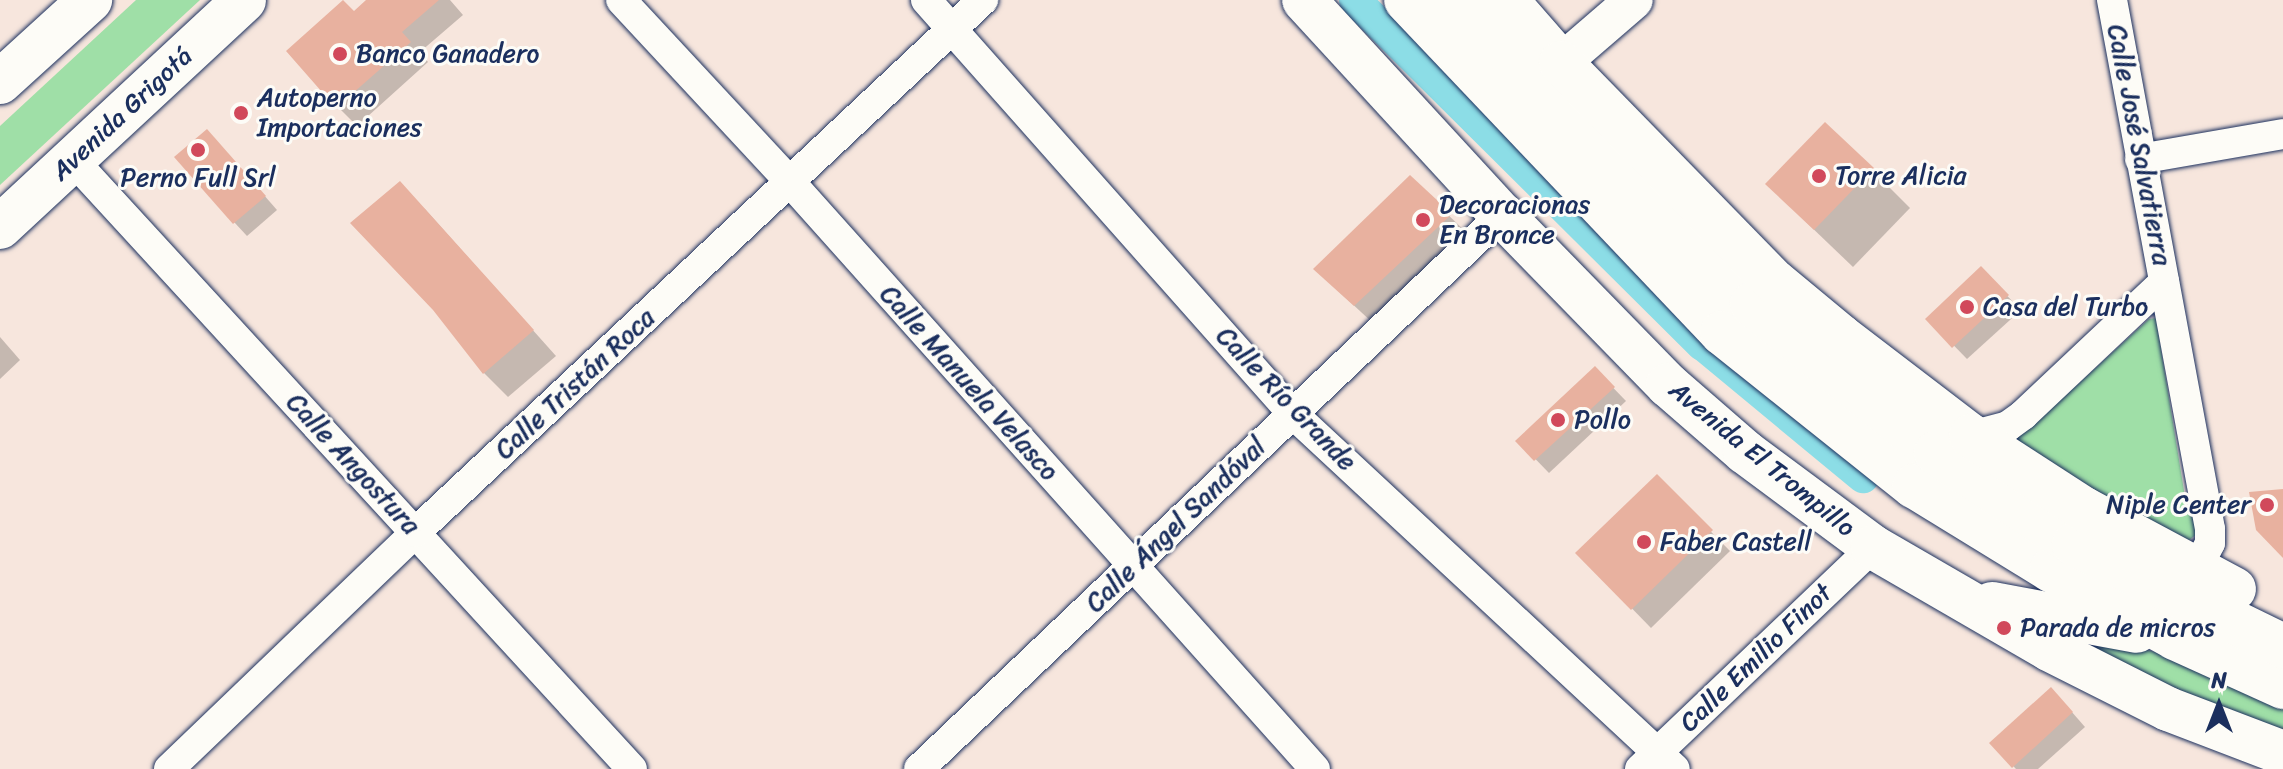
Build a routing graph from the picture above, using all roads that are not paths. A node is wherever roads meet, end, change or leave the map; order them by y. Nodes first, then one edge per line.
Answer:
1 (90, 0) edge
2 (244, 0) edge
3 (621, 0) edge
4 (926, 0) edge
5 (983, 0) edge
6 (1304, 0) edge
7 (1406, 0) edge
8 (1456, 0) edge
9 (1482, 0) edge
10 (1506, 0) edge
11 (1634, 0) edge
12 (2112, 0) edge
13 (952, 30) junction
14 (1504, 51) junction
15 (1561, 63) junction
16 (2, 77) edge
17 (2283, 134) edge
18 (72, 159) junction
19 (2140, 159) junction
20 (791, 183) junction
21 (1502, 215) junction
22 (0, 227) edge
23 (2164, 282) junction
24 (1293, 414) junction
25 (1954, 445) junction
26 (416, 532) junction
27 (1873, 547) junction
28 (1132, 567) junction
29 (2196, 571) junction
30 (1958, 598) junction
31 (2283, 613) edge
32 (2175, 638) junction
33 (2283, 646) edge
34 (2283, 687) edge
35 (2283, 753) edge
36 (1657, 764) edge
37 (169, 769) edge
38 (632, 769) edge
39 (919, 769) edge
40 (1315, 769) edge

1 - 16 main road
2 - 18 main road, Avenida Grigotá
3 - 20 street, Calle Manuela Velasco
4 - 13 street, Calle Río Grande
5 - 13 street, Calle Tristán Roca
6 - 21 main road, Avenida El Trompillo
7 - 32 main road
8 - 14 main road
9 - 14 main road
10 - 15 main road
11 - 15 street
12 - 19 street, Calle José Salvatierra
13 - 20 street, Calle Tristán Roca
13 - 24 street, Calle Río Grande
14 - 25 main road
15 - 25 main road
17 - 19 street
18 - 22 main road, Avenida Grigotá
18 - 26 street, Calle Angostura
19 - 23 street, Calle José Salvatierra
20 - 26 street, Calle Tristán Roca
20 - 28 street, Calle Manuela Velasco
21 - 24 street, Calle Ángel Sandóval
21 - 27 main road, Avenida El Trompillo
23 - 25 street
23 - 29 street, Calle José Salvatierra
24 - 28 street, Calle Ángel Sandóval
24 - 36 street, Calle Río Grande
25 - 29 main road
25 - 33 main road
26 - 37 street, Calle Tristán Roca
26 - 38 street, Calle Angostura
27 - 30 main road, Avenida El Trompillo
27 - 36 street, Calle Emilio Finot
28 - 39 street, Calle Ángel Sandóval
28 - 40 street, Calle Manuela Velasco
29 - 31 main road
30 - 32 main road
30 - 35 main road, Avenida El Trompillo
32 - 34 main road

